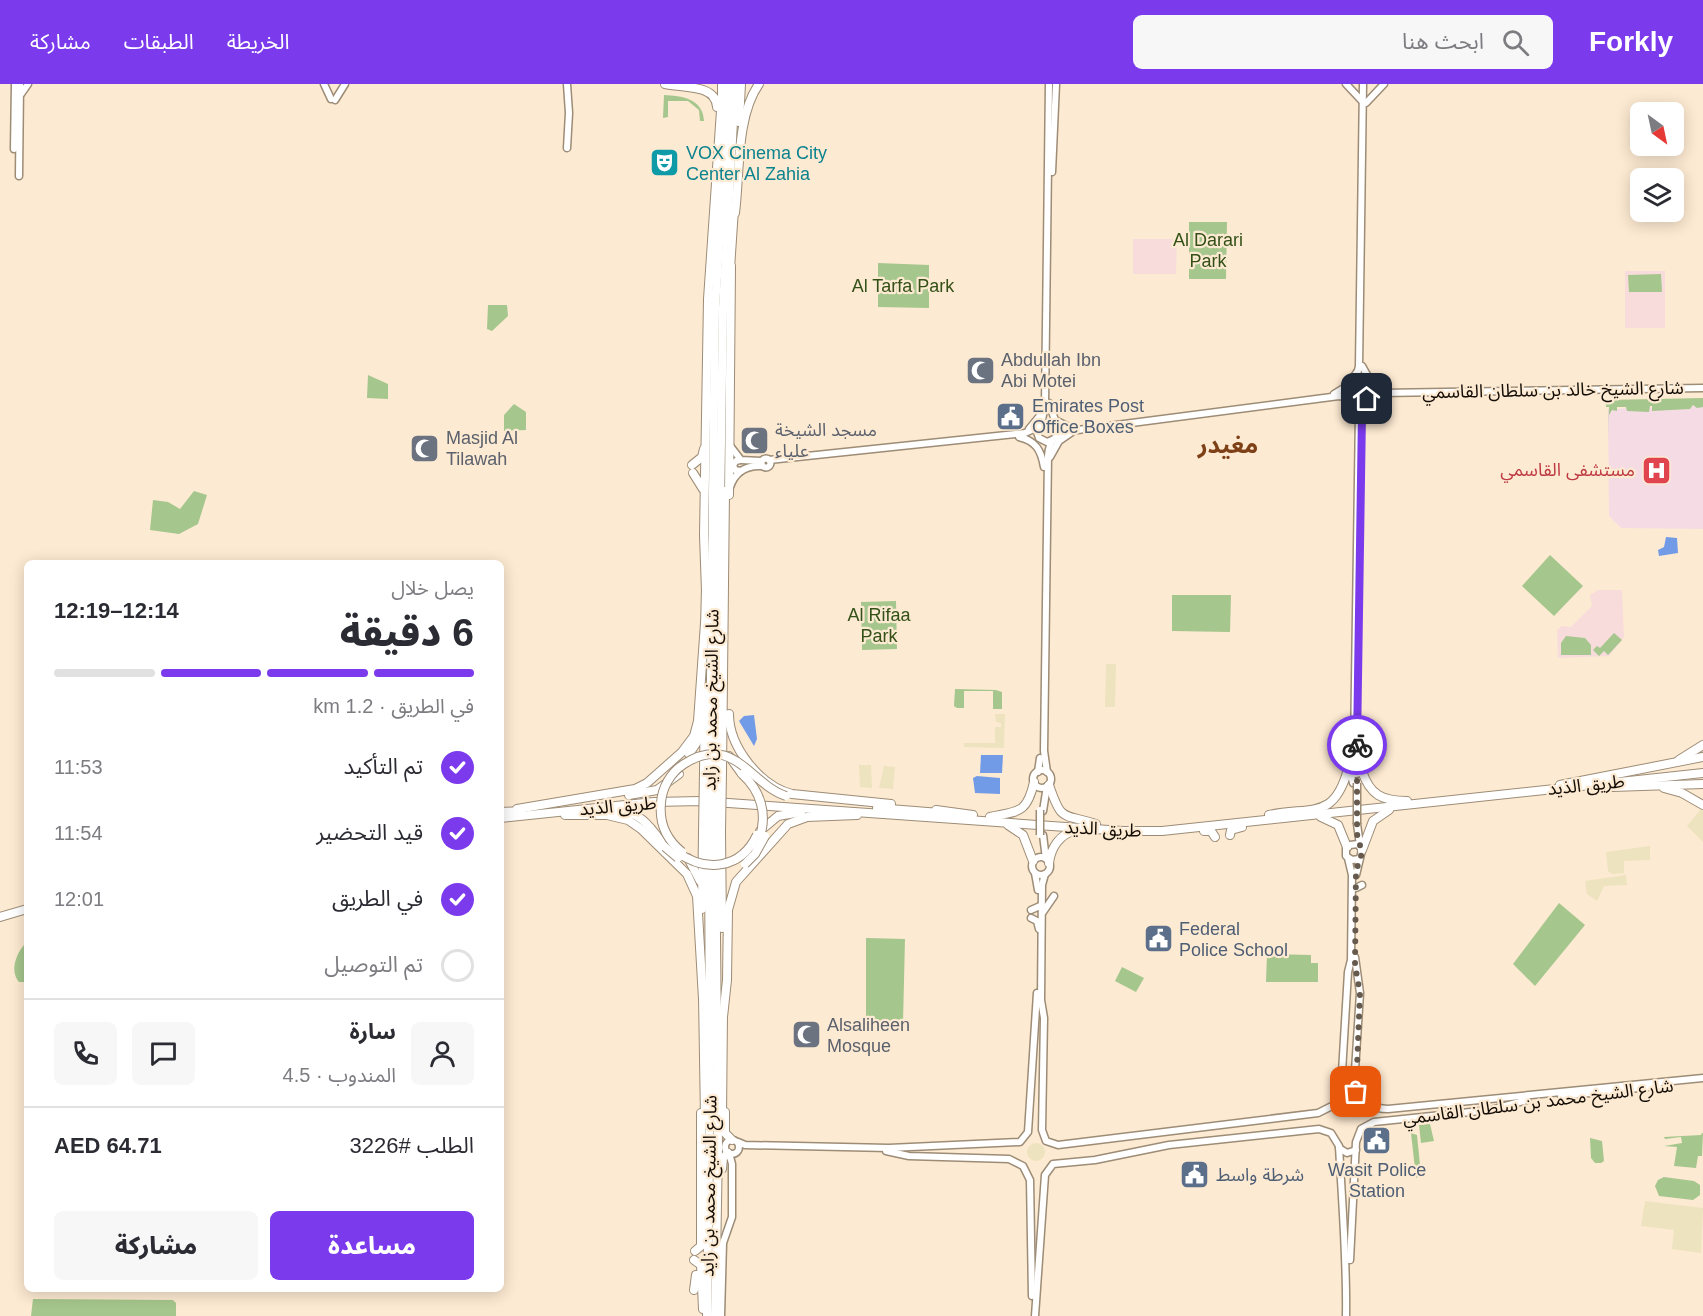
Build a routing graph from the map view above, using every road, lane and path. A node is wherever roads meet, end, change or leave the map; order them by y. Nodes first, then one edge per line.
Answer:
1 (7, 84) edge
2 (15, 84) edge
3 (20, 84) edge
4 (28, 84) edge
5 (324, 84) edge
6 (345, 84) edge
7 (567, 84) edge
8 (665, 84) edge
9 (722, 84) edge
10 (729, 84) edge
11 (735, 84) edge
12 (741, 84) edge
13 (759, 84) edge
14 (1041, 84) edge
15 (1053, 84) edge
16 (1062, 84) edge
17 (1346, 84) edge
18 (1365, 84) edge
19 (1384, 84) edge
20 (722, 96) junction
21 (17, 100) junction
22 (1049, 101) junction
23 (1364, 102) junction
24 (1056, 104) junction
25 (1054, 127) junction
26 (719, 131) junction
27 (567, 148) dead end
28 (1362, 159) junction
29 (1365, 166) junction
30 (724, 172) junction
31 (16, 176) dead end
32 (1048, 194) junction
33 (1051, 207) junction
34 (734, 220) junction
35 (731, 266) junction
36 (1361, 308) junction
37 (1046, 334) junction
38 (723, 342) junction
39 (1050, 344) junction
40 (1361, 366) junction
41 (1367, 385) junction
42 (1354, 386) junction
43 (1604, 386) junction
44 (1703, 386) edge
45 (1596, 390) junction
46 (1388, 391) junction
47 (1334, 395) junction
48 (1367, 398) junction
49 (1354, 399) junction
50 (1047, 404) junction
51 (1253, 406) junction
52 (1158, 416) junction
53 (1360, 419) junction
54 (1150, 421) junction
55 (1053, 425) junction
56 (1040, 426) junction
57 (1076, 428) junction
58 (707, 430) junction
59 (1019, 435) junction
60 (1054, 438) junction
61 (970, 439) junction
62 (1040, 439) junction
63 (729, 441) junction
64 (932, 443) junction
65 (962, 444) junction
66 (922, 448) junction
67 (827, 454) junction
68 (820, 458) junction
69 (741, 460) junction
70 (723, 461) junction
71 (762, 463) junction
72 (769, 463) junction
73 (1046, 467) junction
74 (741, 471) junction
75 (729, 497) junction
76 (709, 498) junction
77 (727, 531) junction
78 (1043, 585) junction
79 (1046, 595) junction
80 (725, 622) junction
81 (705, 623) junction
82 (1042, 659) junction
83 (1046, 669) junction
84 (705, 690) junction
85 (1356, 692) junction
86 (724, 715) junction
87 (1703, 745) edge
88 (1703, 757) edge
89 (1350, 758) junction
90 (1360, 758) junction
91 (1657, 767) junction
92 (1349, 771) junction
93 (1703, 771) edge
94 (713, 772) junction
95 (1038, 772) junction
96 (1047, 772) junction
97 (1361, 772) junction
98 (1355, 783) junction
99 (1035, 784) junction
100 (1703, 784) edge
101 (1048, 785) junction
102 (1647, 786) junction
103 (1557, 787) junction
104 (569, 801) junction
105 (1410, 803) junction
106 (891, 804) junction
107 (1703, 806) edge
108 (1042, 811) junction
109 (504, 812) edge
110 (504, 812) edge
111 (573, 815) junction
112 (853, 815) junction
113 (894, 815) junction
114 (973, 815) junction
115 (504, 818) edge
116 (504, 818) edge
117 (990, 819) junction
118 (1267, 819) junction
119 (1355, 824) junction
120 (1096, 827) junction
121 (1176, 830) junction
122 (712, 832) junction
123 (1041, 835) junction
124 (1230, 835) dead end
125 (1215, 837) dead end
126 (1348, 846) junction
127 (1361, 848) junction
128 (1348, 858) junction
129 (1359, 859) junction
130 (1035, 860) junction
131 (1048, 861) junction
132 (1035, 873) junction
133 (1045, 874) junction
134 (1048, 890) junction
135 (1352, 897) junction
136 (1345, 901) dead end
137 (1345, 910) dead end
138 (24, 912) edge
139 (702, 913) junction
140 (1039, 914) junction
141 (1352, 914) junction
142 (1031, 918) dead end
143 (0, 919) edge
144 (722, 928) junction
145 (1353, 964) junction
146 (703, 999) junction
147 (723, 1017) junction
148 (704, 1073) junction
149 (1703, 1079) edge
150 (1579, 1087) dead end
151 (1589, 1089) junction
152 (1617, 1090) junction
153 (724, 1092) junction
154 (1357, 1093) junction
155 (1340, 1095) junction
156 (1631, 1095) dead end
157 (1271, 1119) junction
158 (1185, 1131) junction
159 (1272, 1134) junction
160 (735, 1141) junction
161 (1185, 1143) junction
162 (778, 1146) junction
163 (709, 1148) junction
164 (718, 1148) junction
165 (1339, 1148) junction
166 (770, 1149) junction
167 (1356, 1150) junction
168 (733, 1152) junction
169 (1030, 1183) junction
170 (1045, 1183) junction
171 (717, 1197) junction
172 (695, 1251) dead end
173 (1349, 1253) junction
174 (694, 1260) dead end
175 (701, 1275) junction
176 (1034, 1289) junction
177 (694, 1290) dead end
178 (705, 1316) edge
179 (715, 1316) edge
180 (722, 1316) edge
181 (1033, 1316) edge
182 (1348, 1316) edge

1 - 21 main road
2 - 21 main road
3 - 21 main road
4 - 21 main road
5 - 6 main road
7 - 27 main road
8 - 26 highway
9 - 20 highway
10 - 30 highway, شارع الشيخ محمد بن زايد
11 - 38 highway, شارع الشيخ محمد بن زايد
12 - 34 highway
13 - 34 highway
14 - 22 main road
15 - 22 main road
15 - 24 main road
15 - 25 main road
16 - 24 main road
17 - 23 main road
18 - 23 main road
19 - 23 main road
20 - 26 highway
20 - 30 highway
21 - 31 main road
22 - 32 main road
23 - 28 main road
23 - 29 main road
24 - 25 main road
25 - 33 main road
26 - 58 highway
28 - 29 main road
28 - 36 main road
29 - 36 main road
30 - 76 highway, شارع الشيخ محمد بن زايد
32 - 33 main road
32 - 37 main road
33 - 39 main road
34 - 35 highway
35 - 38 highway
35 - 63 highway
36 - 40 main road
36 - 40 main road
37 - 39 main road
37 - 50 main road
38 - 70 highway, شارع الشيخ محمد بن زايد
39 - 50 main road
40 - 41 main road
40 - 42 main road
40 - 46 main road
40 - 47 main road
41 - 42 main road, شارع الشيخ خالد بن سلطان القاسمي
41 - 46 main road, شارع الشيخ خالد بن سلطان القاسمي
41 - 48 main road
42 - 47 main road
42 - 49 main road
43 - 44 main road, شارع الشيخ خالد بن سلطان القاسمي
43 - 45 main road
43 - 46 main road, شارع الشيخ خالد بن سلطان القاسمي
44 - 45 main road, شارع الشيخ خالد بن سلطان القاسمي
45 - 46 main road, شارع الشيخ خالد بن سلطان القاسمي
46 - 48 main road, شارع الشيخ خالد بن سلطان القاسمي
46 - 53 main road
47 - 49 main road, شارع الشيخ خالد بن سلطان القاسمي
47 - 51 main road
47 - 53 main road
48 - 49 main road, شارع الشيخ خالد بن سلطان القاسمي
48 - 53 main road
49 - 53 main road
50 - 55 main road
50 - 56 main road
50 - 57 main road
50 - 59 main road
51 - 52 main road
51 - 54 main road
52 - 54 main road
52 - 57 main road
53 - 85 main road
54 - 57 main road
55 - 56 main road
55 - 57 main road
55 - 60 main road
56 - 59 main road
56 - 62 main road
57 - 60 main road
57 - 73 main road
58 - 76 highway
58 - 76 highway
59 - 61 main road
59 - 62 main road
59 - 65 main road
59 - 73 main road
60 - 62 main road
60 - 73 main road
61 - 64 main road
61 - 65 main road
62 - 73 main road
63 - 69 main road
63 - 75 highway
64 - 66 main road
64 - 67 main road
65 - 66 main road
66 - 68 main road
67 - 68 main road
67 - 72 main road
68 - 72 main road
69 - 71 main road
69 - 74 main road
70 - 77 highway
70 - 94 highway, شارع الشيخ محمد بن زايد
71 - 72 main road
71 - 74 main road
73 - 78 main road
73 - 79 main road
74 - 75 main road
75 - 77 highway
76 - 81 highway
76 - 94 highway, شارع الشيخ محمد بن زايد
77 - 80 highway
78 - 79 main road
78 - 82 main road
79 - 83 main road
80 - 86 highway
80 - 106 highway
81 - 84 highway
81 - 104 highway
82 - 83 main road
82 - 95 main road
83 - 96 main road
84 - 94 highway
84 - 112 highway, bridge
85 - 89 main road
85 - 90 main road
86 - 94 highway
86 - 111 highway, bridge
87 - 91 highway
88 - 91 highway
89 - 90 main road
89 - 92 main road
90 - 97 main road
91 - 103 highway
92 - 97 main road
92 - 98 main road
92 - 118 highway
93 - 103 highway, طريق الذيد
94 - 122 highway, شارع الشيخ محمد بن زايد, bridge
94 - 122 highway, bridge
95 - 96 main road
95 - 99 main road
96 - 101 main road
97 - 98 main road
97 - 105 highway
98 - 119 main road, bridge
99 - 101 main road
99 - 108 main road
99 - 117 highway
100 - 102 highway
101 - 108 main road
101 - 120 highway
102 - 103 highway
102 - 107 highway
103 - 105 highway, طريق الذيد
104 - 109 highway
104 - 144 highway, bridge
105 - 118 highway, طريق الذيد
105 - 127 highway
106 - 114 highway
106 - 139 highway, bridge
108 - 123 main road, bridge
110 - 114 highway, طريق الذيد
111 - 115 highway
111 - 146 highway
112 - 113 highway
112 - 147 highway
113 - 116 highway, طريق الذيد
113 - 117 highway, طريق الذيد
114 - 117 highway, طريق الذيد
117 - 120 highway, طريق الذيد
117 - 130 highway
118 - 120 highway, طريق الذيد
118 - 121 highway, طريق الذيد
118 - 124 highway
118 - 126 highway
119 - 126 main road
119 - 127 main road
120 - 121 highway, طريق الذيد
120 - 131 highway
121 - 125 highway
122 - 139 highway
122 - 144 highway
122 - 163 highway, شارع الشيخ محمد بن زايد
122 - 164 highway, شارع الشيخ محمد بن زايد
123 - 130 main road
123 - 131 main road
126 - 127 main road
126 - 128 main road
127 - 129 main road
128 - 129 main road
128 - 135 main road
129 - 145 main road
130 - 131 main road
130 - 132 main road
131 - 133 main road
132 - 133 main road
132 - 140 main road
133 - 134 main road
134 - 140 main road
134 - 140 main road
135 - 136 main road
135 - 141 main road
137 - 141 main road
138 - 143 highway
139 - 146 highway
140 - 142 main road
140 - 158 main road
140 - 162 main road
141 - 145 main road
144 - 147 highway
145 - 154 main road
145 - 155 main road
146 - 148 highway
147 - 153 highway
148 - 163 highway
148 - 172 highway
149 - 151 main road, شارع الشيخ محمد بن سلطان القاسمي
149 - 152 main road, شارع الشيخ محمد بن سلطان القاسمي
150 - 151 main road
151 - 154 main road, شارع الشيخ محمد بن سلطان القاسمي
152 - 156 main road
152 - 167 main road, شارع الشيخ محمد بن سلطان القاسمي
153 - 160 highway
153 - 164 highway
154 - 155 main road
155 - 157 main road
157 - 158 main road
157 - 159 main road
158 - 161 main road
159 - 161 main road
159 - 165 main road
160 - 162 main road
160 - 168 main road
160 - 168 main road
161 - 170 main road
162 - 166 main road
163 - 178 highway, شارع الشيخ محمد بن زايد
164 - 171 highway, شارع الشيخ محمد بن زايد
165 - 167 main road
165 - 173 main road
166 - 168 main road
166 - 169 main road
167 - 173 main road
168 - 171 highway
168 - 180 main road
169 - 170 main road
169 - 176 main road
170 - 176 main road
171 - 179 highway, شارع الشيخ محمد بن زايد
173 - 182 main road
174 - 175 highway
175 - 177 highway
175 - 178 highway
176 - 181 main road

